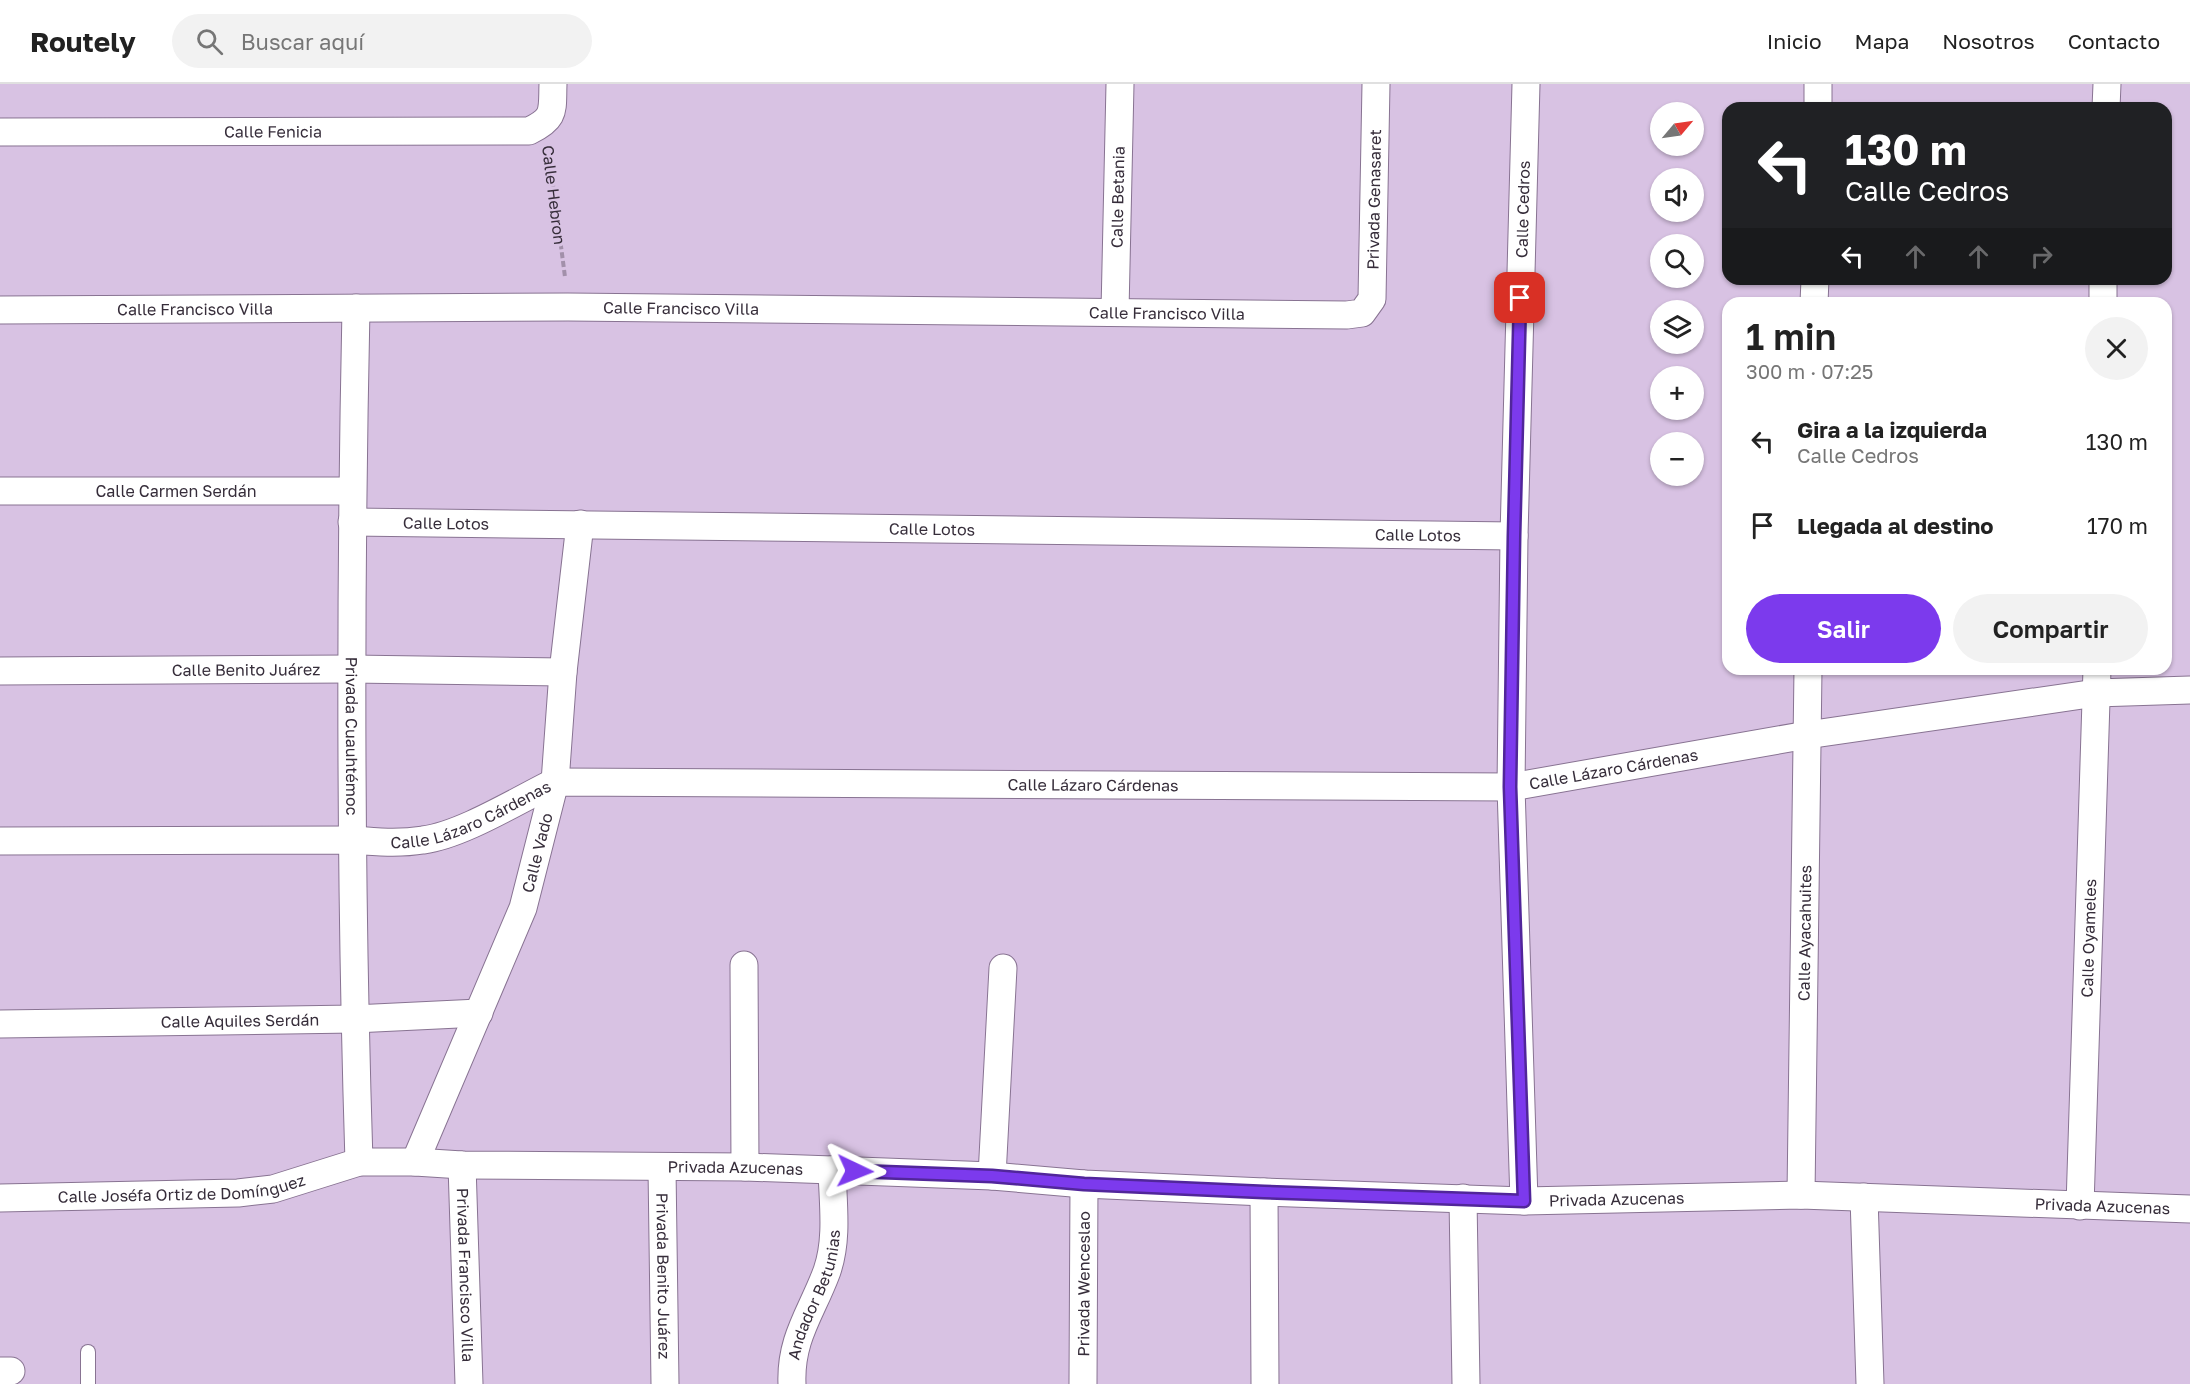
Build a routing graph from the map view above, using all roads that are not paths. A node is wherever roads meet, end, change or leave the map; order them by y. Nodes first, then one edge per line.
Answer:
1 (553, 84) edge
2 (1120, 84) edge
3 (1376, 84) edge
4 (1526, 84) edge
5 (1818, 84) edge
6 (2106, 84) edge
7 (1818, 102) edge
8 (2106, 102) edge
9 (546, 123) joint
10 (0, 132) edge
11 (356, 308) junction
12 (0, 310) edge
13 (1115, 311) junction
14 (1362, 313) joint
15 (352, 490) junction
16 (0, 491) edge
17 (352, 522) junction
18 (580, 524) junction
19 (1514, 536) junction
20 (351, 669) junction
21 (0, 671) edge
22 (563, 672) junction
23 (1808, 675) edge
24 (2097, 681) edge
25 (2190, 690) edge
26 (1807, 735) junction
27 (555, 782) junction
28 (1510, 787) junction
29 (353, 840) junction
30 (0, 842) edge
31 (744, 965) dead end
32 (1003, 968) dead end
33 (479, 1013) junction
34 (354, 1019) junction
35 (0, 1024) edge
36 (359, 1162) junction
37 (415, 1162) junction
38 (462, 1165) junction
39 (745, 1167) junction
40 (662, 1168) junction
41 (832, 1170) junction
42 (992, 1176) junction
43 (1084, 1184) junction
44 (1264, 1192) junction
45 (1801, 1195) junction
46 (1864, 1197) junction
47 (0, 1198) edge
48 (1463, 1198) junction
49 (1524, 1201) junction
50 (2080, 1206) junction
51 (2190, 1209) edge
52 (88, 1352) dead end
53 (88, 1384) edge
54 (469, 1384) edge
55 (665, 1384) edge
56 (792, 1384) edge
57 (1083, 1384) edge
58 (1265, 1384) edge
59 (1466, 1384) edge
60 (1870, 1384) edge

1 - 9 street, Calle Hebron
2 - 13 street, Calle Betania
3 - 14 street, Privada Genasaret
4 - 19 street, Calle Cedros
5 - 7 street
6 - 8 street
9 - 10 street, Calle Fenicia
11 - 12 street, Calle Francisco Villa
11 - 13 street, Calle Francisco Villa
11 - 15 street, Privada Cuauhtémoc
13 - 14 street, Calle Francisco Villa
15 - 16 street, Calle Carmen Serdán
15 - 17 street, Privada Cuauhtémoc
17 - 18 street, Calle Lotos
17 - 20 street, Privada Cuauhtémoc
18 - 19 street, Calle Lotos
18 - 22 street, Calle Vado
19 - 28 street, Calle Cedros
20 - 21 street, Calle Benito Juárez
20 - 22 street, Calle Benito Juárez
20 - 29 street, Privada Cuauhtémoc
22 - 27 street, Calle Vado
23 - 26 street, Calle Ayacahuites
24 - 25 street, Calle Lázaro Cárdenas
24 - 26 street, Calle Lázaro Cárdenas
24 - 50 street, Calle Oyameles
26 - 28 street, Calle Lázaro Cárdenas
26 - 45 street, Calle Ayacahuites
27 - 28 street, Calle Lázaro Cárdenas
27 - 29 street, Calle Lázaro Cárdenas
27 - 33 street, Calle Vado
28 - 49 street, Calle Cedros
29 - 30 street, Calle Lázaro Cárdenas
29 - 34 street, Privada Cuauhtémoc
31 - 39 street
32 - 42 street
33 - 34 street, Calle Aquiles Serdán
33 - 37 street, Calle Vado
34 - 35 street, Calle Aquiles Serdán
34 - 36 street, Privada Cuauhtémoc
36 - 37 street, Privada Azucenas
36 - 47 street, Calle Joséfa Ortiz de Domínguez
37 - 38 street, Privada Azucenas
38 - 40 street, Privada Azucenas
38 - 54 street, Privada Francisco Villa
39 - 40 street, Privada Azucenas
39 - 41 street, Privada Azucenas
40 - 55 street, Privada Benito Juárez
41 - 42 street, Privada Azucenas
41 - 56 street, Andador Betunias
42 - 43 street, Privada Azucenas
43 - 44 street, Privada Azucenas
43 - 57 street, Privada Wenceslao
44 - 48 street, Privada Azucenas
44 - 58 street
45 - 46 street, Privada Azucenas
45 - 49 street, Privada Azucenas
46 - 50 street, Privada Azucenas
46 - 60 street
48 - 49 street, Privada Azucenas
48 - 59 street
50 - 51 street, Privada Azucenas
52 - 53 lane

